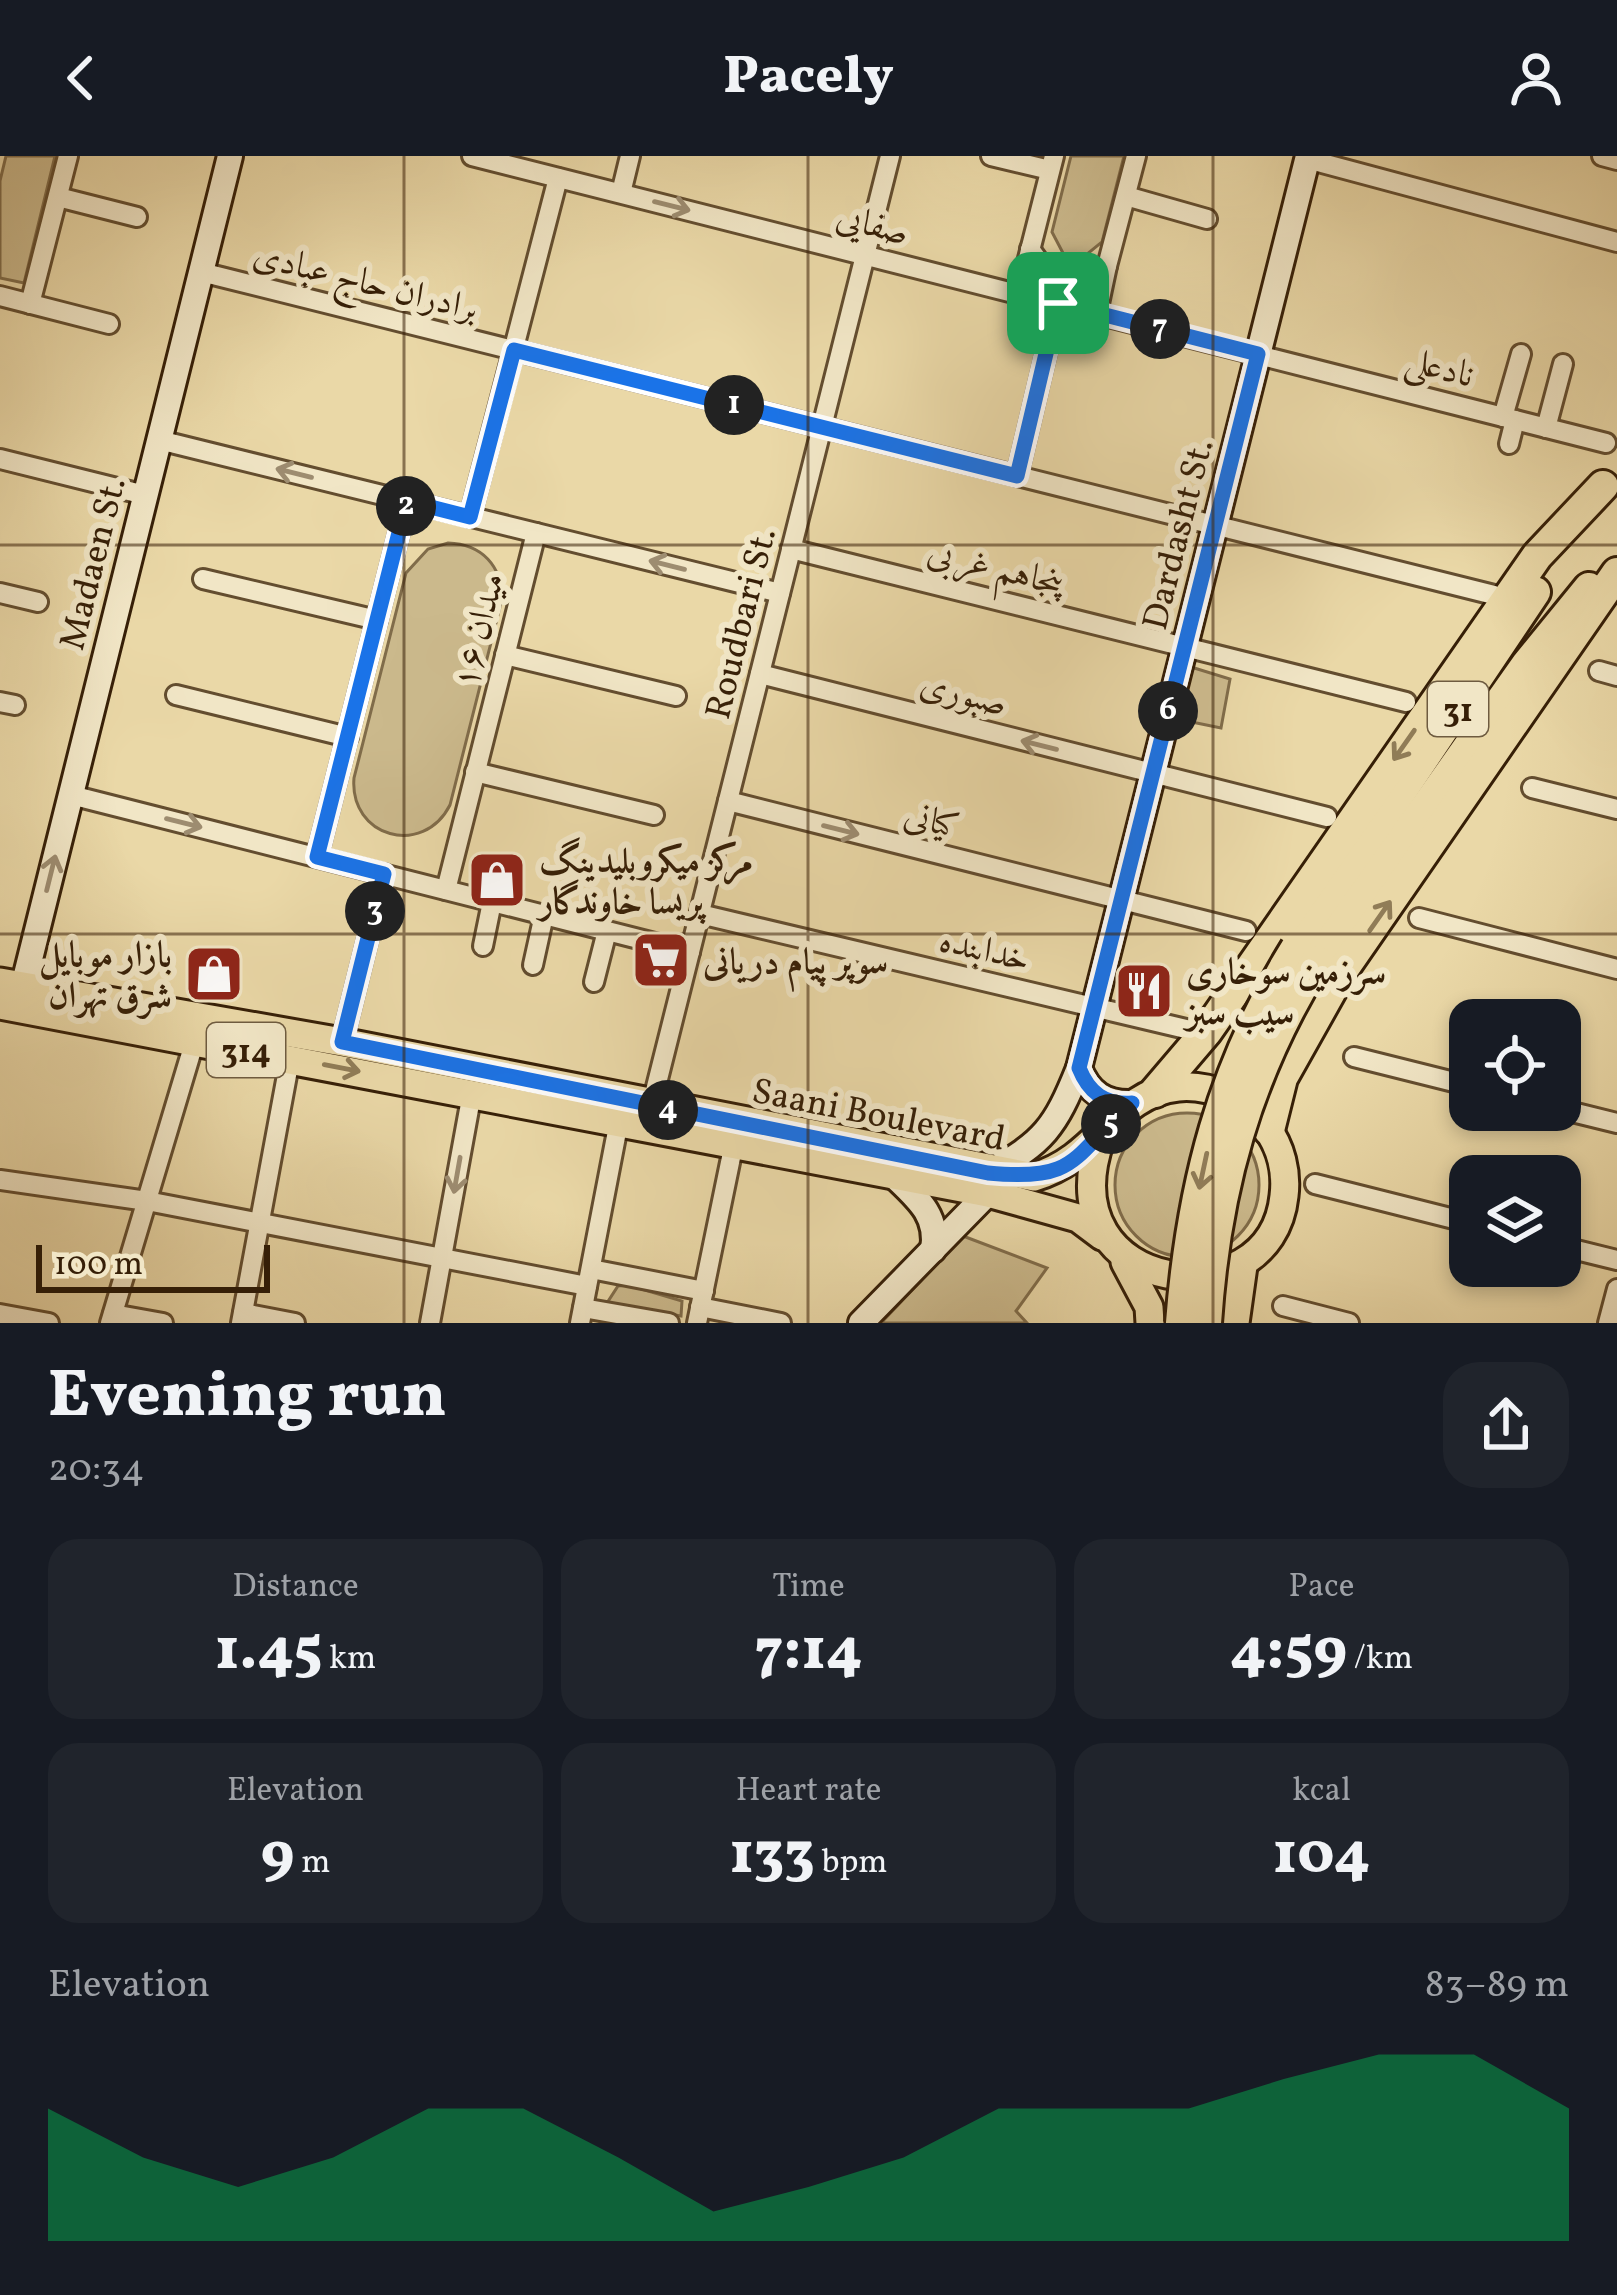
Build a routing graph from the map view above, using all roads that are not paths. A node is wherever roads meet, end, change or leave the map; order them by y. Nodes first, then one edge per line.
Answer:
1 (68, 156) edge
2 (230, 156) edge
3 (472, 156) edge
4 (630, 156) edge
5 (890, 156) edge
6 (991, 156) edge
7 (1136, 156) edge
8 (1605, 156) edge
9 (1307, 158) edge
10 (495, 159) edge
11 (1617, 160) edge
12 (1052, 163) edge
13 (559, 178) junction
14 (621, 194) junction
15 (58, 196) junction
16 (1126, 196) junction
17 (137, 217) dead end
18 (1207, 218) dead end
19 (1617, 242) edge
20 (1030, 248) junction
21 (865, 255) junction
22 (1107, 266) junction
23 (201, 272) junction
24 (1019, 294) junction
25 (0, 296) edge
26 (1058, 303) junction
27 (30, 304) junction
28 (1096, 313) junction
29 (109, 324) dead end
30 (514, 350) junction
31 (1258, 354) junction
32 (1521, 354) dead end
33 (1563, 364) dead end
34 (1509, 418) junction
35 (822, 427) junction
36 (1546, 428) junction
37 (159, 440) junction
38 (1509, 444) dead end
39 (0, 459) edge
40 (1608, 465) edge
41 (1017, 476) junction
42 (146, 495) junction
43 (407, 501) junction
44 (470, 517) junction
45 (1215, 525) junction
46 (536, 532) junction
47 (791, 550) junction
48 (1617, 552) edge
49 (1617, 573) edge
50 (203, 579) dead end
51 (0, 592) edge
52 (780, 593) junction
53 (1494, 595) dead end
54 (38, 602) dead end
55 (377, 620) junction
56 (1184, 647) junction
57 (505, 655) junction
58 (760, 674) junction
59 (176, 695) dead end
60 (676, 696) dead end
61 (1406, 702) dead end
62 (348, 737) junction
63 (476, 772) junction
64 (1153, 773) junction
65 (1532, 788) dead end
66 (70, 794) junction
67 (728, 801) junction
68 (1617, 809) edge
69 (654, 815) dead end
70 (1327, 817) dead end
71 (317, 857) junction
72 (384, 874) junction
73 (446, 890) junction
74 (1121, 900) junction
75 (492, 902) junction
76 (700, 914) junction
77 (544, 915) junction
78 (1419, 918) dead end
79 (607, 931) junction
80 (1246, 931) dead end
81 (483, 946) dead end
82 (690, 952) junction
83 (1307, 955) junction
84 (532, 965) dead end
85 (1617, 969) edge
86 (594, 982) dead end
87 (11, 996) edge
88 (1094, 1007) junction
89 (1186, 1029) dead end
90 (195, 1040) junction
91 (342, 1042) junction
92 (1354, 1057) dead end
93 (290, 1059) junction
94 (1079, 1068) junction
95 (432, 1073) junction
96 (1449, 1081) edge
97 (472, 1093) junction
98 (1144, 1098) junction
99 (651, 1107) junction
100 (1581, 1114) edge
101 (619, 1121) junction
102 (1617, 1123) edge
103 (1269, 1130) junction
104 (1100, 1140) junction
105 (734, 1143) junction
106 (892, 1174) junction
107 (0, 1180) edge
108 (988, 1183) junction
109 (1315, 1184) dead end
110 (147, 1201) junction
111 (1449, 1218) edge
112 (260, 1223) junction
113 (1115, 1249) junction
114 (933, 1250) junction
115 (1581, 1251) edge
116 (442, 1258) junction
117 (1617, 1260) edge
118 (1243, 1266) junction
119 (589, 1277) junction
120 (1617, 1289) edge
121 (1283, 1306) dead end
122 (701, 1307) edge
123 (0, 1314) edge
124 (582, 1315) edge
125 (111, 1318) edge
126 (242, 1318) edge
127 (50, 1323) edge
128 (163, 1323) edge
129 (295, 1323) edge
130 (430, 1323) edge
131 (669, 1323) edge
132 (781, 1323) edge
133 (861, 1323) edge
134 (1150, 1323) edge
135 (1181, 1323) edge
136 (1206, 1323) edge
137 (1235, 1323) edge
138 (1349, 1323) edge
139 (1608, 1323) edge

1 - 15 street
2 - 23 main road, Madaen St.
3 - 10 street, صفایی
4 - 14 street
5 - 21 street, Roudbari St.
6 - 12 street
7 - 16 street
8 - 11 street
9 - 19 street
9 - 31 main road, Dardasht St.
10 - 13 street, صفایی
12 - 20 street
13 - 14 street, صفایی
13 - 30 street
14 -> 21 street, صفایی
15 - 17 street
15 - 27 street
16 - 18 street
16 - 22 street
20 - 22 street
20 - 24 street
21 - 24 street, صفایی
21 - 35 street, Roudbari St.
22 - 28 street
23 - 30 street, برادران حاج عبادی
23 - 37 main road, Madaen St.
24 - 26 street, صفایی
25 - 27 street
26 - 28 street, صفایی
26 - 41 street
27 - 29 street
28 - 31 street, صفایی
30 - 35 street, برادران حاج عبادی
30 - 44 street
31 - 34 street, نادعلی
31 - 45 main road, Dardasht St.
32 - 34 street
33 - 36 street
34 - 36 street, نادعلی
34 - 38 street
35 - 41 street, برادران حاج عبادی
35 - 47 street, Roudbari St.
36 - 40 street, نادعلی
37 - 42 main road, Madaen St.
43 -> 37 street, میدان ۱۶
39 - 42 street
40 - 83 highway, 31
40 -> 98 highway
41 - 45 street, برادران حاج عبادی
42 - 66 main road, Madaen St.
43 - 44 street, میدان ۱۶
43 - 55 street
44 - 46 street, میدان ۱۶
45 - 53 street, برادران حاج عبادی
45 - 56 main road, Dardasht St.
52 -> 46 street
46 - 57 street, میدان ۱۶
47 - 52 street, Roudbari St.
47 - 56 street, پنجاهم غربی
48 - 83 highway, 31
103 -> 49 highway
50 - 55 street
51 - 54 street
52 - 58 street, Roudbari St.
55 - 62 street
56 - 61 street, پنجاهم غربی
56 - 64 main road, Dardasht St.
57 - 60 street
57 - 63 street, میدان ۱۶
64 -> 58 street, صبوری
58 - 67 street, Roudbari St.
59 - 62 street
62 - 71 street
63 - 69 street
63 - 73 street, میدان ۱۶
64 - 70 street, صبوری
64 - 74 main road, Dardasht St.
65 - 68 street
66 -> 71 street
87 -> 66 main road, Madaen St.
67 -> 74 street, کیانی
67 - 76 street, Roudbari St.
71 - 72 street
72 - 73 street
72 - 91 street
73 - 75 street
74 - 80 street, کیانی
74 - 88 main road, Dardasht St.
75 - 77 street
75 - 81 street
76 - 82 street, Roudbari St.
76 - 88 street, خدابنده
77 - 79 street
77 - 84 street
78 - 85 street
79 - 82 street
79 - 86 street
82 - 99 street, Roudbari St.
83 -> 135 highway, 31, bridge
83 - 136 highway, 31, bridge
87 - 90 main road, Saani Boulevard / 314
87 - 91 main road, Saani Boulevard / 314
88 - 89 street, خدابنده
88 - 94 main road, Dardasht St.
90 - 93 main road, Saani Boulevard / 314
90 - 110 street
91 - 95 main road, Saani Boulevard / 314
92 - 96 street
93 -> 95 main road, Saani Boulevard / 314
93 - 112 street
94 - 98 main road
94 - 108 main road, Dardasht St.
95 - 97 main road, Saani Boulevard / 314
95 - 99 main road, Saani Boulevard / 314
97 - 101 main road, Saani Boulevard / 314
97 -> 116 street
98 - 103 main road
98 - 104 main road
99 - 108 main road, Saani Boulevard / 314
100 - 102 street
101 - 105 main road, Saani Boulevard / 314
101 - 119 street
103 - 118 main road
104 - 108 main road, Saani Boulevard / 314
104 - 113 main road
105 - 106 main road, Saani Boulevard / 314
105 - 122 street
106 - 108 main road, Saani Boulevard / 314
106 - 114 main road
107 - 110 street
108 - 113 main road, Saani Boulevard / 314
108 - 114 main road, Dardasht St.
109 - 111 street
110 - 112 street
110 - 125 street
112 - 116 street
112 - 126 street
113 - 118 main road
113 - 134 main road
114 - 133 main road, Dardasht St.
115 - 117 street
116 - 119 street
116 - 130 street
118 - 137 main road
119 - 122 street
119 - 124 street
120 - 139 street
121 - 138 street
122 - 132 street
123 - 127 street
124 - 131 street
125 - 128 street
126 - 129 street

